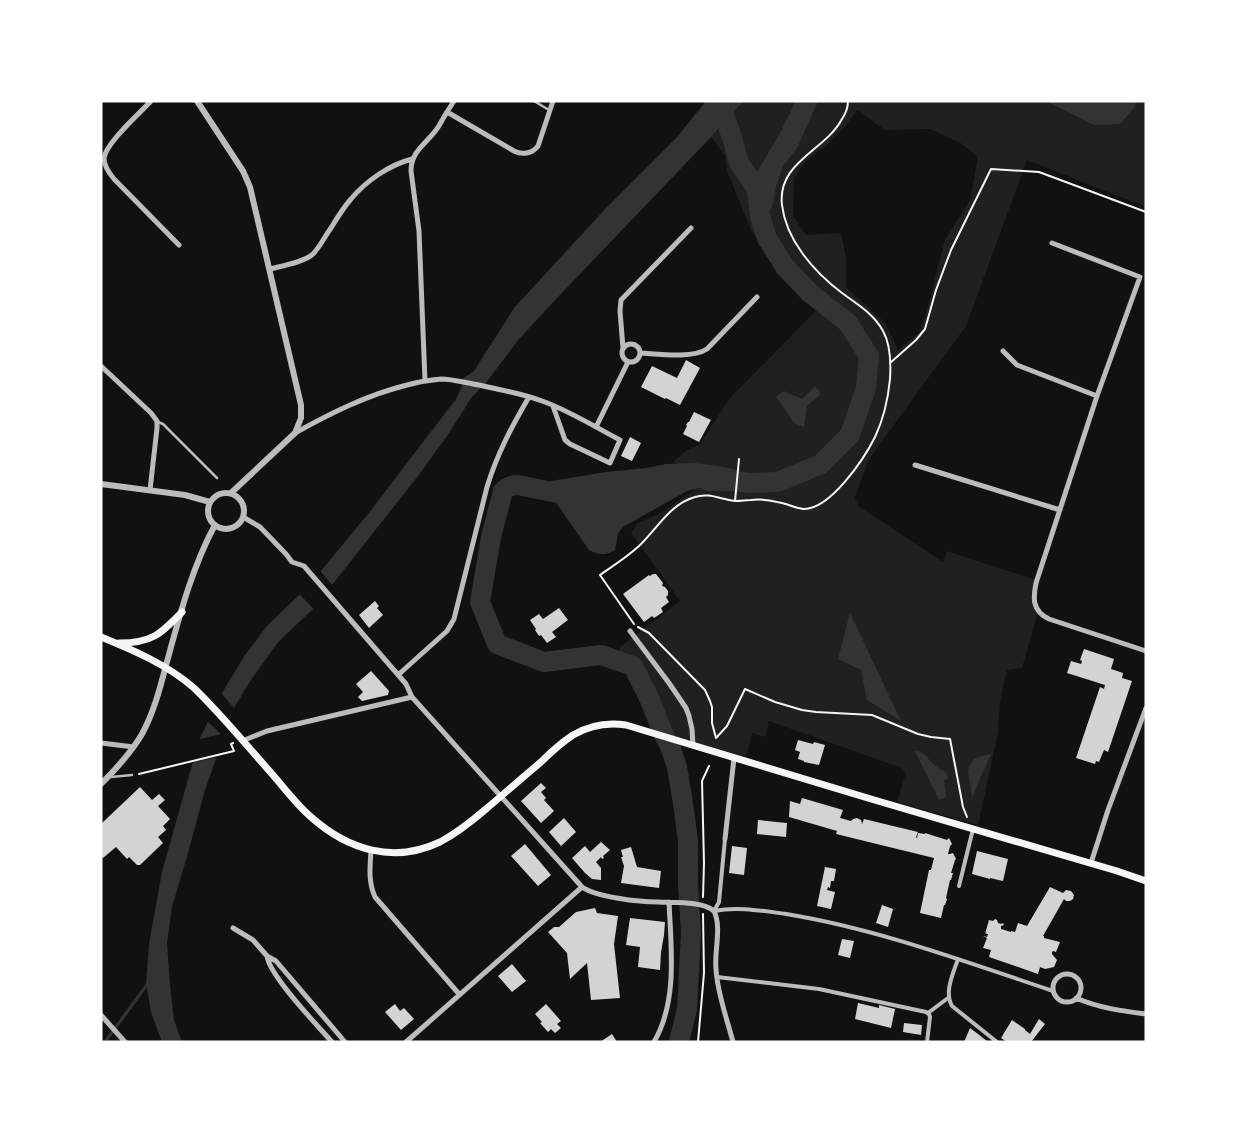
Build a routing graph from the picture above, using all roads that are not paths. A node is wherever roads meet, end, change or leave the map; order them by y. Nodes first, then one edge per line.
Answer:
1 (151, 101) edge
2 (197, 101) edge
3 (454, 101) edge
4 (534, 101) edge
5 (553, 101) edge
6 (550, 110) junction
7 (446, 112) junction
8 (412, 159) junction
9 (691, 228) dead end
10 (1052, 243) dead end
11 (179, 244) dead end
12 (270, 269) junction
13 (757, 297) dead end
14 (623, 348) junction
15 (1003, 351) dead end
16 (641, 353) junction
17 (628, 362) junction
18 (101, 366) edge
19 (425, 381) junction
20 (1097, 396) junction
21 (529, 397) junction
22 (553, 406) junction
23 (157, 421) junction
24 (596, 427) junction
25 (295, 433) junction
26 (915, 465) dead end
27 (217, 478) dead end
28 (101, 484) edge
29 (150, 490) junction
30 (231, 493) junction
31 (210, 502) junction
32 (1060, 510) junction
33 (243, 517) junction
34 (214, 525) junction
35 (182, 612) junction
36 (630, 631) dead end
37 (101, 637) edge
38 (116, 643) junction
39 (1146, 651) edge
40 (165, 668) junction
41 (398, 675) junction
42 (412, 697) junction
43 (1146, 708) edge
44 (242, 741) junction
45 (101, 743) edge
46 (693, 746) junction
47 (134, 747) junction
48 (734, 758) junction
49 (132, 775) road end
50 (108, 777) junction
51 (101, 784) edge
52 (501, 796) junction
53 (972, 829) junction
54 (725, 839) joint
55 (371, 850) junction
56 (1091, 863) junction
57 (1146, 881) edge
58 (959, 886) dead end
59 (582, 887) junction
60 (669, 902) junction
61 (714, 911) junction
62 (233, 928) dead end
63 (267, 956) junction
64 (958, 959) junction
65 (716, 977) junction
66 (1053, 991) junction
67 (459, 994) junction
68 (948, 998) junction
69 (1076, 998) junction
70 (927, 1012) junction
71 (1146, 1014) edge
72 (103, 1017) edge
73 (124, 1040) edge
74 (332, 1042) edge
75 (345, 1042) edge
76 (406, 1042) edge
77 (654, 1042) edge
78 (733, 1042) edge
79 (927, 1042) edge
80 (998, 1042) edge

1 - 11 street
2 - 12 street
3 - 7 street
4 - 6 lane
5 - 6 street
6 - 7 street
7 - 8 street
8 - 12 street
8 - 19 street
9 - 14 street
10 - 20 street
12 - 25 street
13 - 16 street
14 - 16 street
14 - 17 street
15 - 20 street
16 - 17 street
17 - 24 street
18 - 23 street
19 - 21 street
19 - 25 street
20 - 32 street
21 - 22 street
21 - 41 street
22 - 24 street
22 - 24 street
23 - 27 lane
23 - 29 street
25 - 30 street
26 - 32 street
28 - 29 street
29 - 31 street
30 - 31 street
30 - 33 street
31 - 34 street
32 - 39 street
33 - 34 street
33 - 41 street
34 - 35 street
35 - 38 main road
35 - 40 street
36 - 46 street
37 - 38 main road
38 - 40 main road
40 - 44 main road
40 - 47 street
41 - 42 street
42 - 44 street
42 - 52 street
43 - 56 street
44 - 55 main road
45 - 47 street
46 - 48 main road
46 - 52 main road
47 - 50 street
48 - 53 main road
48 - 54 street
49 - 50 lane
50 - 51 street
52 - 55 main road
52 - 59 street
53 - 56 main road
53 - 58 street
54 - 61 street
55 - 67 street
56 - 57 main road
59 - 60 street
59 - 67 street
60 - 61 street
60 - 77 street
61 - 64 street
61 - 65 street
62 - 63 street
63 - 74 street
63 - 75 street
64 - 66 street
64 - 68 street
65 - 70 street
65 - 78 street
66 - 69 street
66 - 69 street
67 - 76 street
68 - 70 street
68 - 80 street
69 - 71 street
70 - 79 street
72 - 73 street

